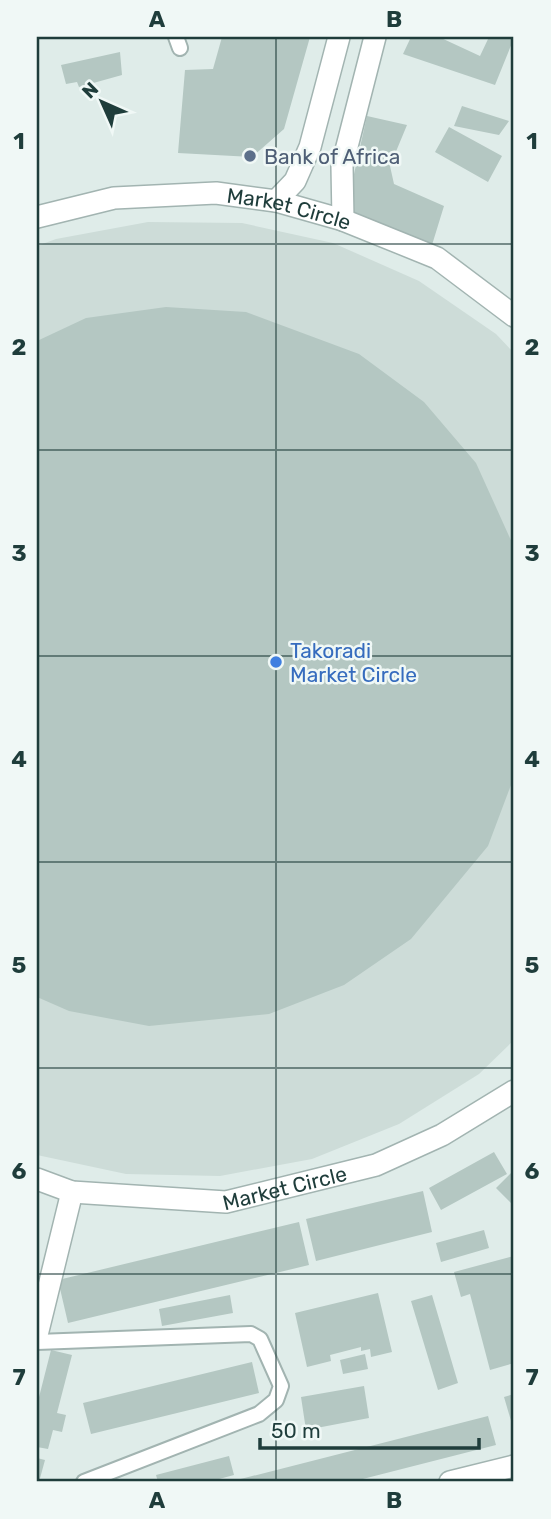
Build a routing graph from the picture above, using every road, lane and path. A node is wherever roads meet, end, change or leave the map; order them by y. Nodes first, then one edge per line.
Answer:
1 (339, 37) edge
2 (374, 37) edge
3 (276, 201) junction
4 (37, 217) edge
5 (343, 220) junction
6 (514, 316) edge
7 (514, 1093) edge
8 (37, 1179) edge
9 (72, 1192) junction
10 (37, 1335) edge
11 (37, 1342) edge
12 (514, 1466) edge
13 (84, 1482) edge
14 (450, 1482) edge

1 - 3 street
2 - 5 street
3 - 4 street, Market Circle
3 - 5 street, Market Circle
5 - 6 street, Market Circle
7 - 9 street, Market Circle
8 - 9 street, Market Circle
9 - 10 street
11 - 13 lane
12 - 14 street

